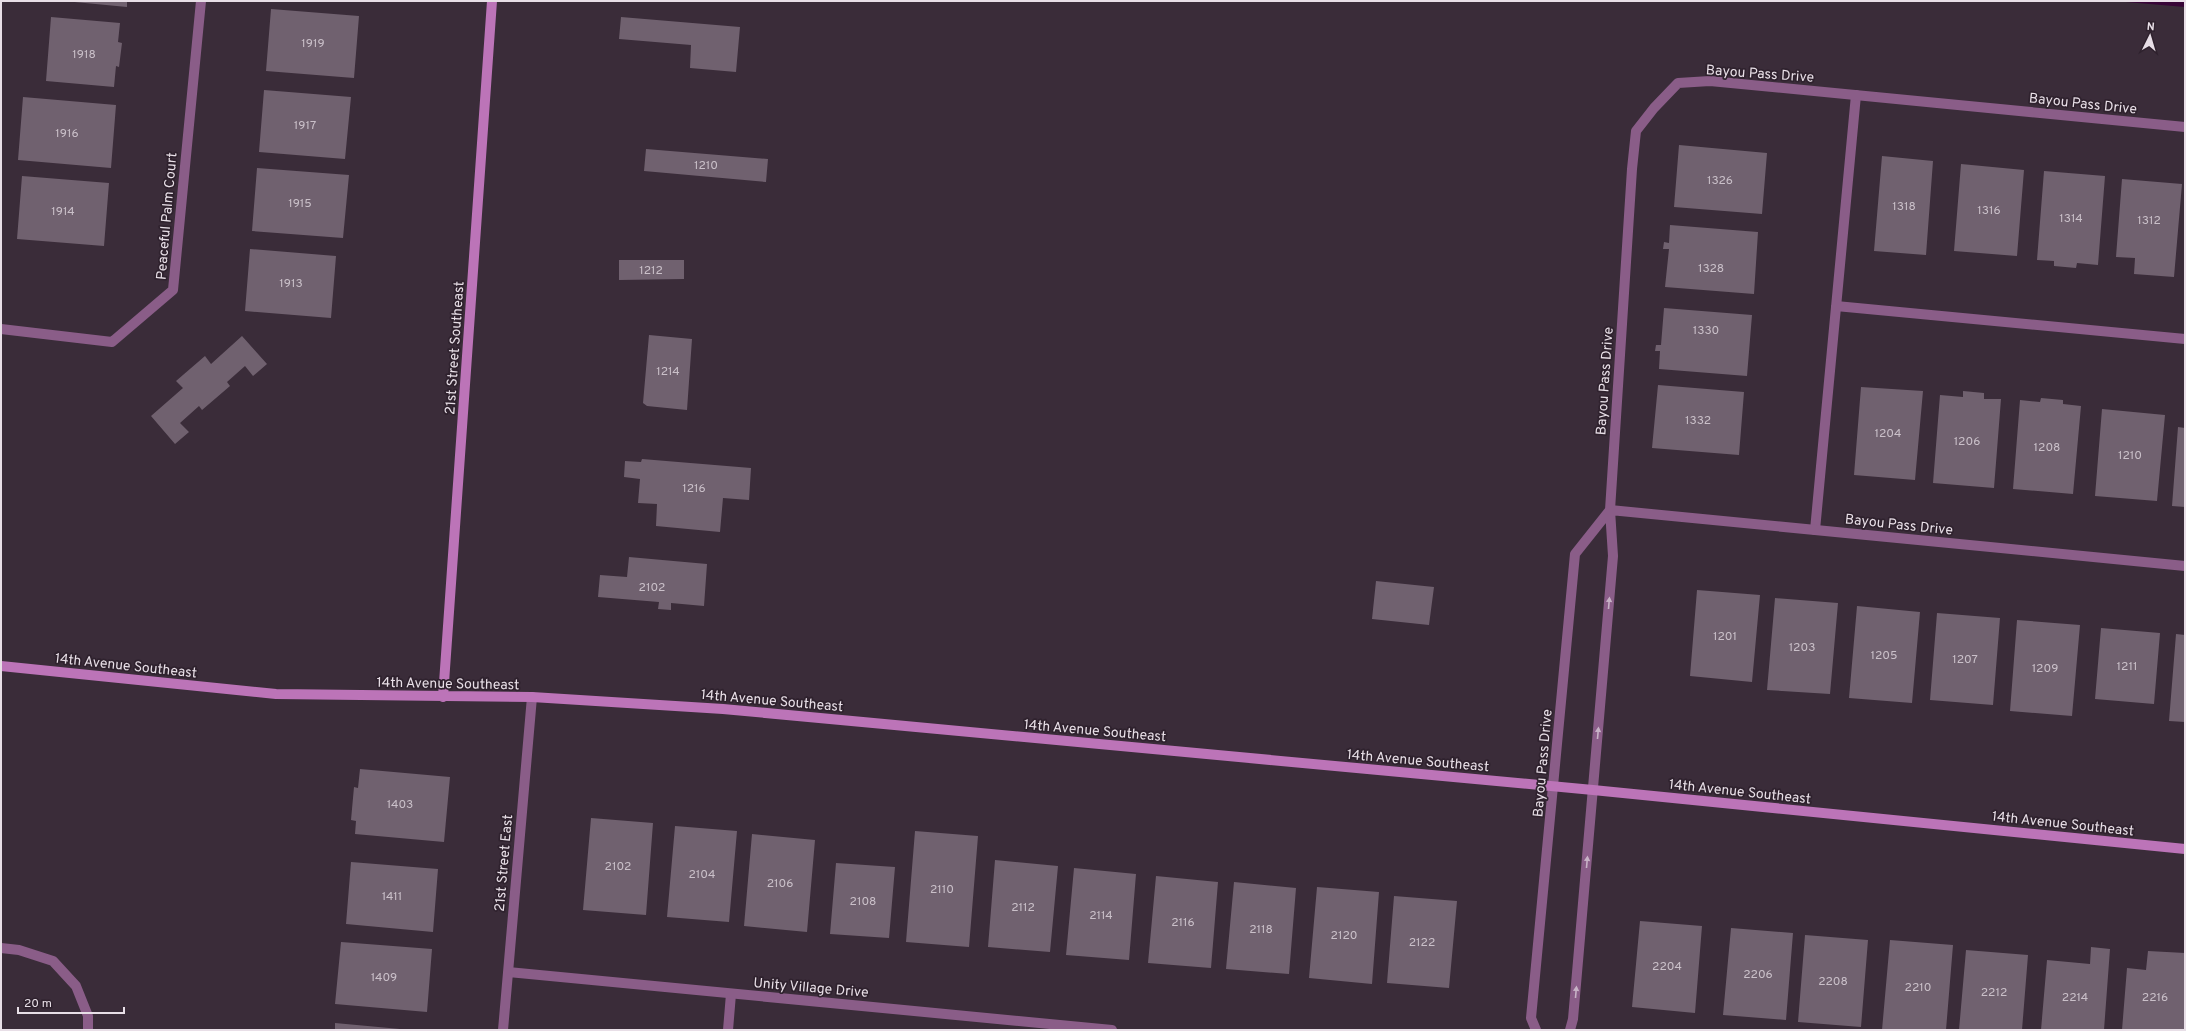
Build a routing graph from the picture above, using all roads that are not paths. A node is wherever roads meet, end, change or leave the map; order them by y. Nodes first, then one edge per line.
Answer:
1 (201, 1) edge
2 (492, 1) edge
3 (1856, 95) junction
4 (2185, 127) edge
5 (1836, 306) junction
6 (1, 329) edge
7 (2185, 339) edge
8 (1610, 510) junction
9 (1815, 530) junction
10 (2185, 566) edge
11 (1, 666) edge
12 (443, 697) junction
13 (532, 697) junction
14 (1554, 787) junction
15 (1593, 790) junction
16 (2185, 849) edge
17 (1, 948) edge
18 (508, 972) junction
19 (731, 994) junction
20 (88, 1030) edge
21 (503, 1030) edge
22 (728, 1030) edge
23 (1112, 1030) edge
24 (1536, 1030) edge
25 (1570, 1030) edge

1 - 6 street, Peaceful Palm Court
2 - 12 street, 21st Street Southeast
3 - 4 street, Bayou Pass Drive
3 - 5 street
3 - 8 street, Bayou Pass Drive
5 - 7 street
5 - 9 street
8 - 9 street, Bayou Pass Drive
8 - 14 street, Bayou Pass Drive
15 -> 8 street, Bayou Pass Drive
9 - 10 street, Bayou Pass Drive
11 - 12 street, 14th Avenue Southeast
12 - 13 street, 14th Avenue Southeast
13 - 14 street, 14th Avenue Southeast
13 - 18 street, 21st Street East
14 - 15 street, 14th Avenue Southeast
14 - 24 street, Bayou Pass Drive
15 - 16 street, 14th Avenue Southeast
25 -> 15 street, Bayou Pass Drive
17 - 20 street
18 - 19 street, Unity Village Drive
18 - 21 street, 21st Street East
19 - 22 street
19 - 23 street, Unity Village Drive

